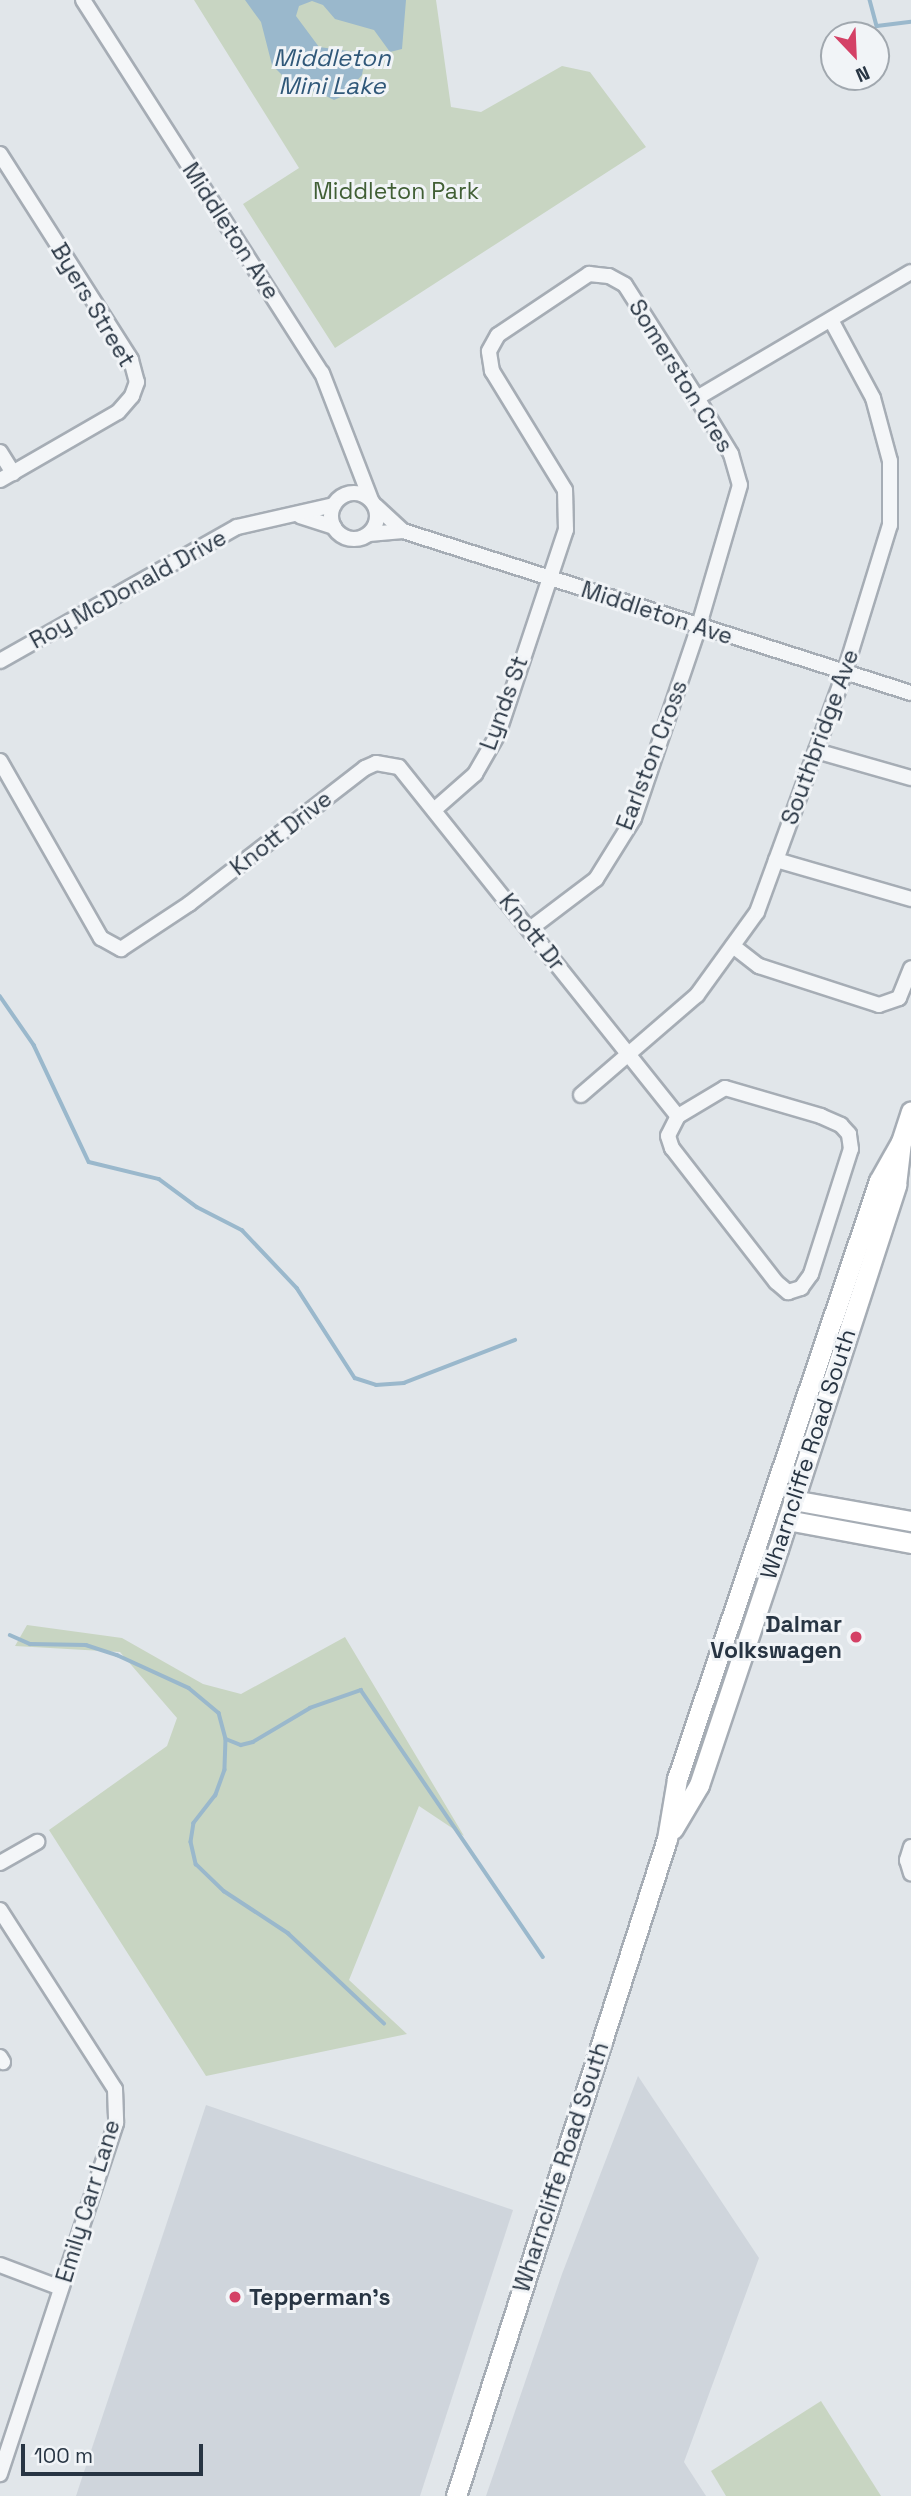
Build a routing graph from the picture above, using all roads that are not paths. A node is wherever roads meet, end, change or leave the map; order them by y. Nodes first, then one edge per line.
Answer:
1 (83, 0) edge
2 (0, 154) edge
3 (911, 272) edge
4 (831, 320) junction
5 (697, 398) junction
6 (0, 452) edge
7 (358, 471) junction
8 (7, 476) edge
9 (339, 500) junction
10 (374, 503) junction
11 (300, 516) junction
12 (334, 527) junction
13 (403, 531) junction
14 (369, 534) junction
15 (547, 579) junction
16 (698, 629) junction
17 (0, 661) edge
18 (845, 671) junction
19 (911, 693) edge
20 (816, 751) junction
21 (0, 761) edge
22 (911, 778) edge
23 (434, 810) junction
24 (776, 860) junction
25 (911, 899) edge
26 (530, 929) junction
27 (733, 946) junction
28 (911, 968) edge
29 (629, 1056) junction
30 (580, 1095) dead end
31 (911, 1112) edge
32 (678, 1116) junction
33 (901, 1142) junction
34 (793, 1500) junction
35 (787, 1520) junction
36 (911, 1521) edge
37 (911, 1543) edge
38 (667, 1839) junction
39 (37, 1842) dead end
40 (911, 1847) edge
41 (0, 1863) edge
42 (911, 1873) edge
43 (0, 1910) edge
44 (0, 2265) edge
45 (61, 2288) junction
46 (0, 2474) edge
47 (456, 2496) edge

1 - 7 street, Middleton Ave
2 - 8 street, Byers Street
3 - 4 street
4 - 5 street
4 - 18 street, Southbridge Ave
5 - 15 street, Somerston Cres
5 - 16 street, Somerston Cres
6 - 8 street
7 - 9 street
7 - 10 street, Middleton Ave
9 - 10 street
9 - 11 street, Roy McDonald Drive
9 - 12 street
10 - 13 street
10 - 14 street
11 - 12 street
11 - 17 street, Roy McDonald Drive
12 - 14 street
13 - 14 street
13 - 15 street, Middleton Ave
15 - 16 street, Middleton Ave
15 - 23 street, Lynds St
16 - 18 street, Middleton Ave
16 - 26 street, Earlston Cross
18 - 19 street, Middleton Ave
18 - 20 street, Southbridge Ave
20 - 22 street
20 - 24 street, Southbridge Ave
21 - 23 street, Knott Drive
23 - 26 street, Knott Dr
24 - 25 street
24 - 27 street, Southbridge Ave
26 - 29 street, Knott Dr
27 - 28 street
27 - 29 street, Southbridge Ave
29 - 30 street, Southbridge Ave
29 - 32 street, Knott Dr
31 - 33 main road, Wharncliffe Road South
32 - 32 street
33 - 34 main road, Wharncliffe Road South
33 - 38 main road, Wharncliffe Road South
34 - 35 main road, Wharncliffe Road South
34 - 36 main road
35 - 37 main road
35 - 38 main road, Wharncliffe Road South
38 - 47 main road, Wharncliffe Road South
39 - 41 street
40 - 42 street
43 - 45 street, Emily Carr Lane
44 - 45 street
45 - 46 street, Emily Carr Lane

